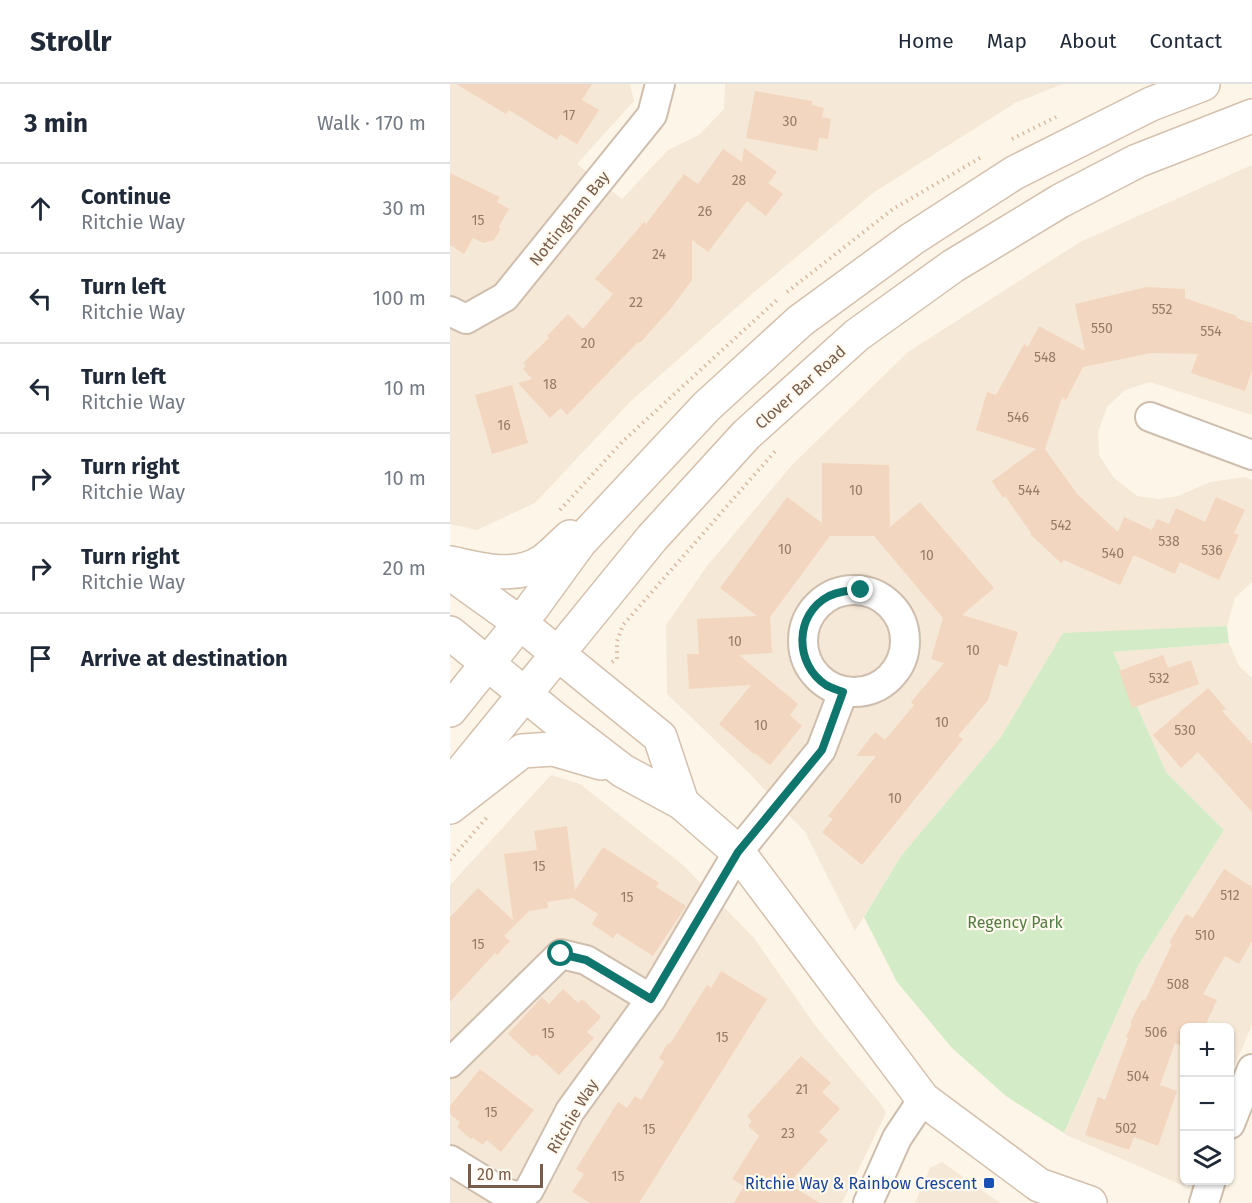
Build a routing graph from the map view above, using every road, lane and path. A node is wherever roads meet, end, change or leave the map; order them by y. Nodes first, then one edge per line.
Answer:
1 (660, 84) edge
2 (1203, 84) edge
3 (1252, 116) edge
4 (450, 311) edge
5 (1150, 417) dead end
6 (782, 444) dead end
7 (1252, 454) edge
8 (652, 464) junction
9 (450, 563) edge
10 (450, 573) edge
11 (520, 623) junction
12 (450, 633) edge
13 (559, 654) junction
14 (488, 664) junction
15 (604, 668) dead end
16 (843, 692) dead end
17 (525, 694) junction
18 (450, 710) edge
19 (623, 771) junction
20 (450, 786) edge
21 (682, 803) junction
22 (450, 807) edge
23 (738, 852) junction
24 (651, 999) junction
25 (450, 1063) edge
26 (1252, 1069) edge
27 (923, 1099) junction
28 (1234, 1114) edge
29 (450, 1160) edge
30 (1209, 1185) edge
31 (868, 1203) edge
32 (1089, 1203) edge
33 (1204, 1203) edge

1 - 4 street, Nottingham Bay
2 - 8 main road
3 - 13 main road, Clover Bar Road
5 - 7 street
6 - 15 path
8 - 9 main road
8 - 11 main road
10 - 11 main road
11 - 13 main road
11 - 14 main road
12 - 14 main road
13 - 17 main road, Clover Bar Road
13 - 21 main road
14 - 17 main road
14 - 18 main road
16 - 23 street, Ritchie Way
17 - 19 main road
17 - 20 main road, Clover Bar Road
19 - 21 main road
19 - 22 main road
21 - 23 main road
23 - 24 street, Ritchie Way
23 - 27 main road
24 - 25 street
24 - 29 street, Ritchie Way
26 - 28 street
27 - 31 street
27 - 32 main road
30 - 33 street

